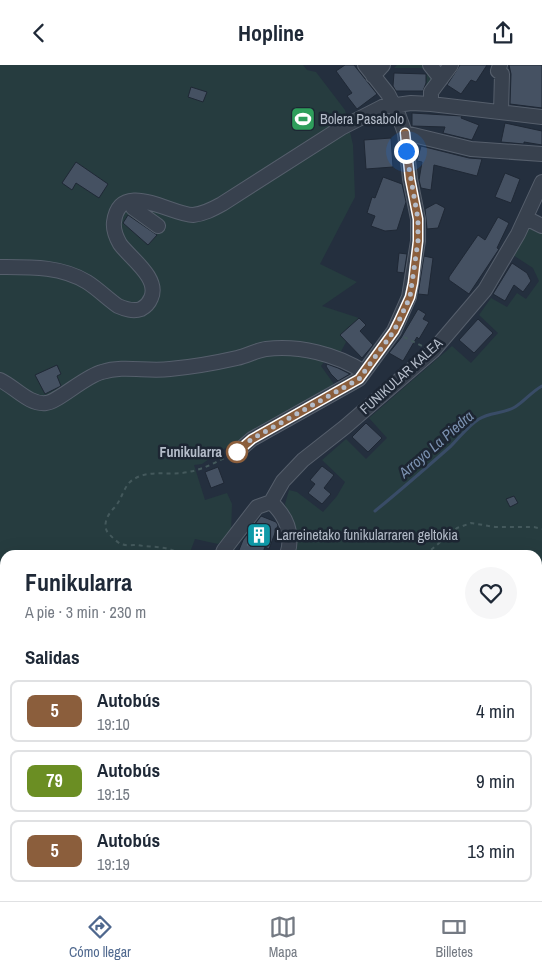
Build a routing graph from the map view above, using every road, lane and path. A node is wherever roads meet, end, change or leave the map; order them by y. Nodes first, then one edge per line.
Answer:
1 (383, 65) edge
2 (430, 65) edge
3 (451, 65) edge
4 (500, 65) edge
5 (369, 70) edge
6 (441, 79) junction
7 (431, 104) junction
8 (393, 105) junction
9 (501, 112) junction
10 (542, 117) edge
11 (405, 133) junction
12 (542, 154) edge
13 (542, 182) edge
14 (132, 201) junction
15 (526, 218) junction
16 (158, 226) dead end
17 (542, 226) edge
18 (0, 267) edge
19 (394, 331) junction
20 (433, 351) junction
21 (364, 372) junction
22 (0, 380) edge
23 (237, 452) joint
24 (271, 502) junction
25 (542, 529) edge
26 (174, 550) edge
27 (224, 550) edge
28 (288, 550) edge
29 (431, 550) edge

1 - 5 street
2 - 6 street
3 - 6 street
4 - 9 street
5 - 8 street
6 - 7 street
7 - 8 street
7 - 9 street
8 - 11 street
8 - 14 street
9 - 10 street
11 - 12 street
11 - 19 street
13 - 15 street, FUNIKULAR KALEA
14 - 16 street
14 - 18 street
15 - 17 street
15 - 20 street, FUNIKULAR KALEA
19 - 20 path
19 - 21 street
20 - 24 street, FUNIKULAR KALEA
21 - 22 street
21 - 23 street
23 - 26 path
24 - 27 street
24 - 28 street
25 - 29 path

